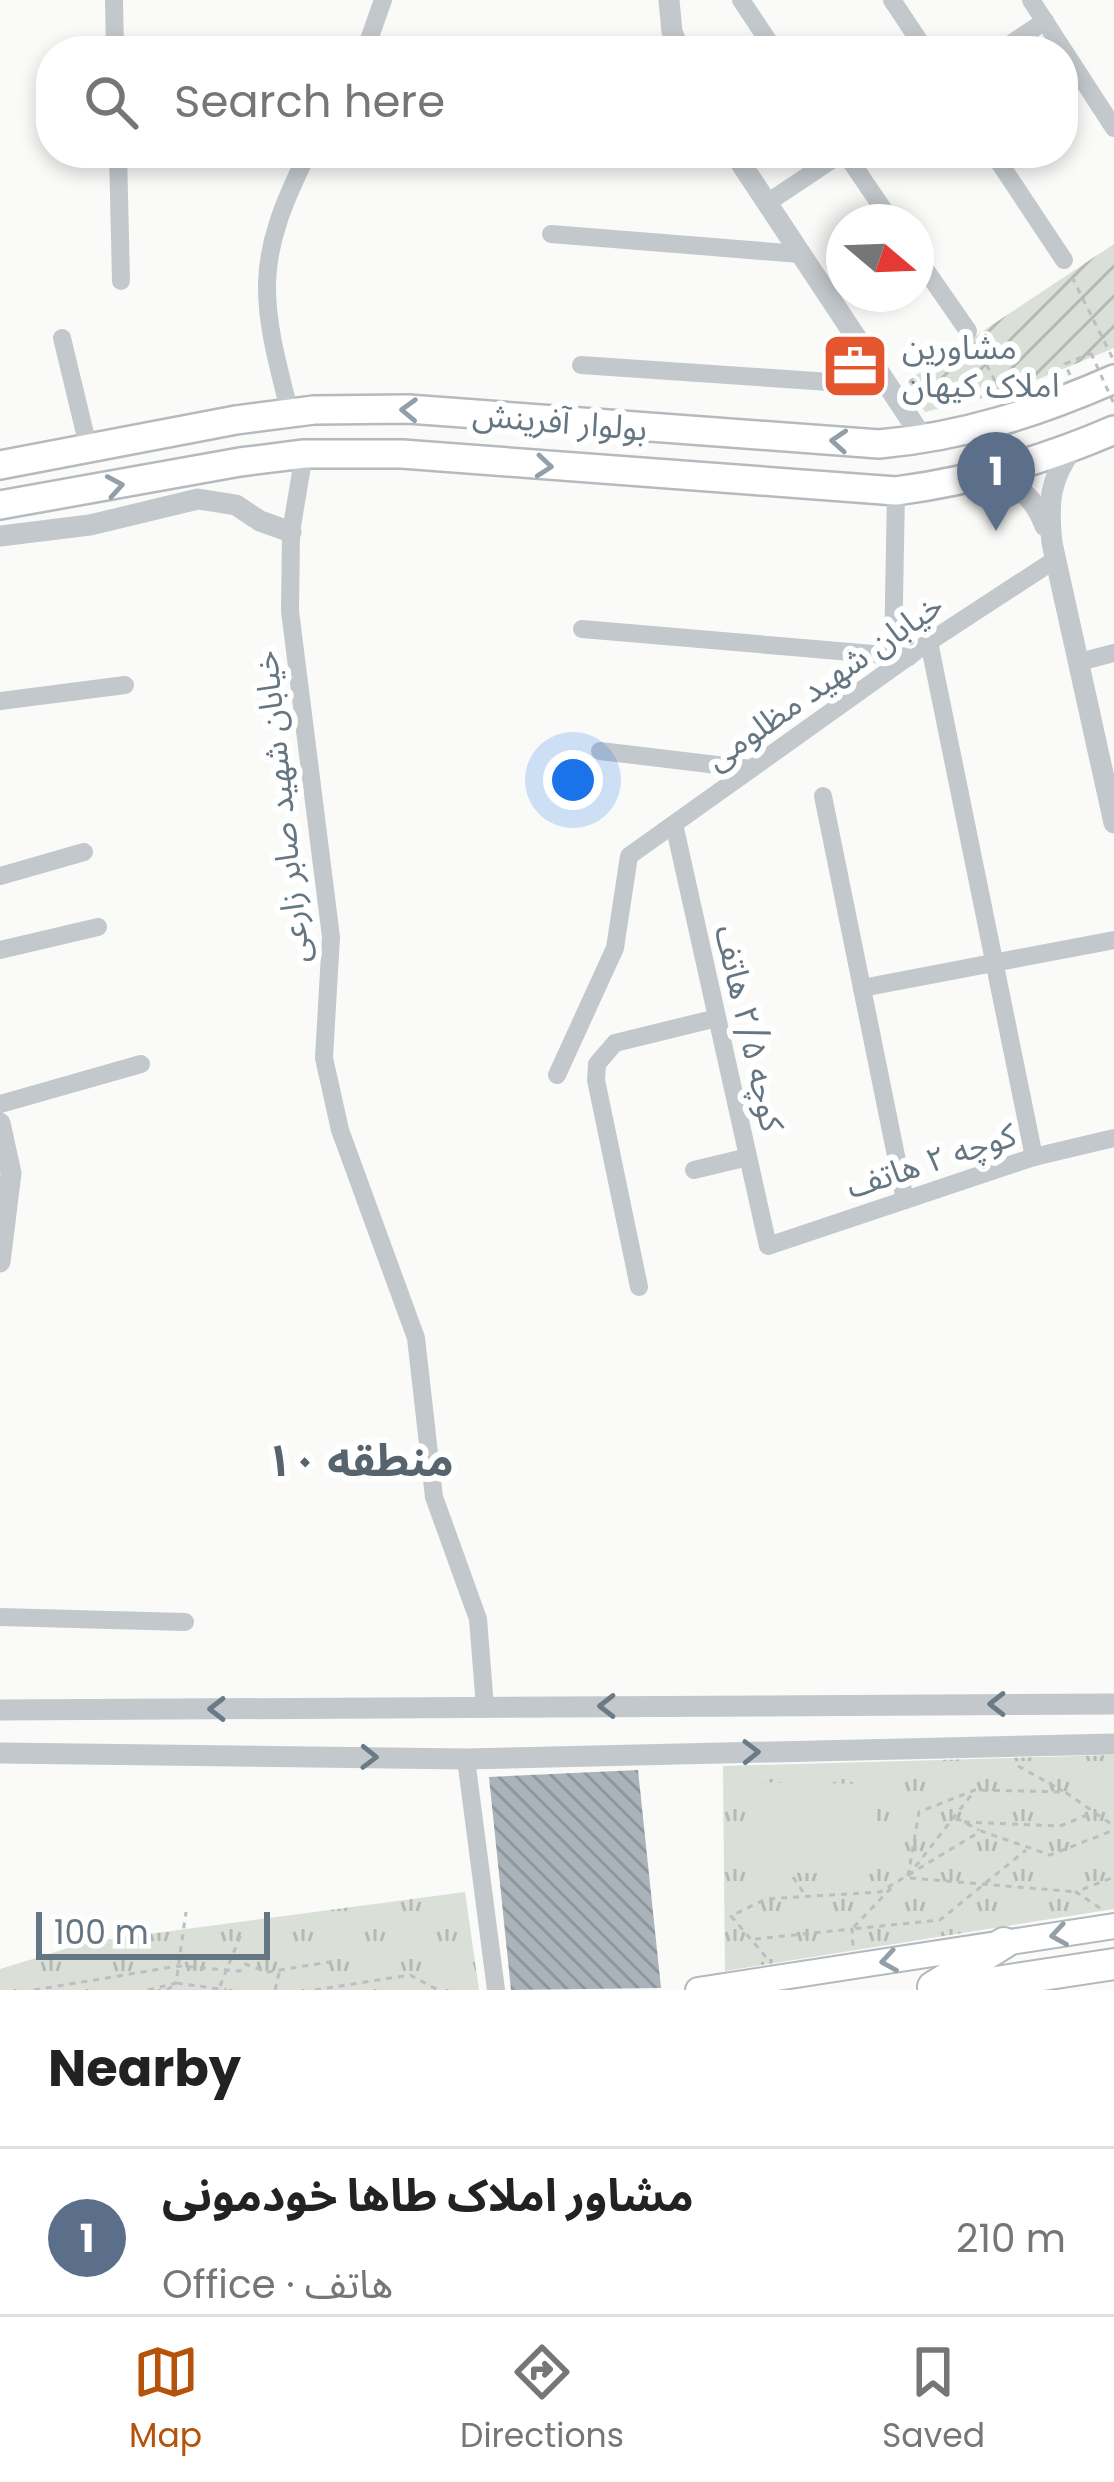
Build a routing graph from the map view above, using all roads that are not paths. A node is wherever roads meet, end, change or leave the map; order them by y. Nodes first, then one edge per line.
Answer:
1 (113, 0) edge
2 (383, 0) edge
3 (668, 0) edge
4 (741, 0) edge
5 (892, 0) edge
6 (1031, 0) edge
7 (1045, 21) junction
8 (114, 36) edge
9 (370, 36) edge
10 (674, 36) edge
11 (766, 36) edge
12 (916, 36) edge
13 (1022, 36) edge
14 (1055, 36) edge
15 (1078, 72) edge
16 (1114, 128) edge
17 (118, 168) edge
18 (301, 168) edge
19 (744, 168) edge
20 (820, 168) edge
21 (854, 168) edge
22 (1003, 168) edge
23 (766, 203) junction
24 (879, 204) edge
25 (551, 234) dead end
26 (800, 254) junction
27 (1064, 260) road end
28 (122, 281) dead end
29 (934, 282) edge
30 (968, 331) road end
31 (62, 338) dead end
32 (581, 365) dead end
33 (1114, 379) edge
34 (888, 386) junction
35 (290, 413) junction
36 (1114, 430) edge
37 (924, 440) junction
38 (1073, 448) junction
39 (89, 450) junction
40 (304, 454) junction
41 (0, 465) edge
42 (967, 479) junction
43 (896, 491) junction
44 (0, 505) edge
45 (291, 532) junction
46 (0, 536) edge
47 (1054, 551) junction
48 (582, 629) dead end
49 (929, 642) junction
50 (1114, 653) edge
51 (901, 656) junction
52 (1079, 662) junction
53 (125, 686) dead end
54 (0, 701) edge
55 (600, 751) dead end
56 (751, 769) junction
57 (823, 796) dead end
58 (1114, 823) edge
59 (674, 824) junction
60 (84, 852) dead end
61 (0, 876) edge
62 (98, 927) dead end
63 (1114, 940) edge
64 (0, 950) edge
65 (994, 962) junction
66 (862, 988) junction
67 (717, 1018) junction
68 (141, 1064) dead end
69 (557, 1075) dead end
70 (0, 1104) edge
71 (0, 1123) edge
72 (1114, 1138) edge
73 (748, 1156) junction
74 (1034, 1157) junction
75 (694, 1170) dead end
76 (905, 1200) junction
77 (768, 1246) joint
78 (0, 1262) edge
79 (638, 1287) dead end
80 (0, 1617) edge
81 (185, 1622) dead end
82 (1114, 1704) edge
83 (485, 1707) junction
84 (0, 1710) edge
85 (1114, 1744) edge
86 (0, 1753) edge
87 (466, 1759) junction
88 (1114, 1926) edge
89 (1004, 1943) junction
90 (1114, 1964) edge
91 (496, 1990) edge
92 (698, 1990) edge
93 (928, 1990) edge
94 (944, 1990) edge

1 - 8 street
2 - 9 street
3 - 10 street
4 - 11 street
5 - 12 street
6 - 7 street
7 - 13 street
7 - 14 street
15 - 16 street
17 - 28 street
18 - 35 street
19 - 23 street
20 - 23 street
21 - 24 street
22 - 27 street
23 - 26 street
25 - 26 street
26 - 34 street
29 - 30 street
31 - 39 street
32 - 34 street
33 - 37 main road, بولوار آفرینش
34 - 37 street
37 -> 35 main road, بولوار آفرینش
35 - 39 main road, بولوار آفرینش
36 - 38 main road, بولوار آفرینش
38 - 42 main road, بولوار آفرینش
38 - 47 street
39 - 41 main road, بولوار آفرینش
40 -> 43 main road, بولوار آفرینش
44 -> 40 main road, بولوار آفرینش
40 - 45 street, خیابان شهید صابر زارعی
42 - 43 main road, بولوار آفرینش
42 - 47 street
43 - 51 street
45 - 46 street
45 - 83 street, خیابان شهید صابر زارعی
47 - 49 street, خیابان شهید مظلومی
47 - 52 street
48 - 51 street
49 - 51 street, خیابان شهید مظلومی
49 - 65 street
50 - 52 street
51 - 56 street, خیابان شهید مظلومی
52 - 58 street
53 - 54 street
55 - 56 street
56 - 59 street, خیابان شهید مظلومی
57 - 66 street
59 - 67 street, کوچه ۲/۵ هاتف
59 - 69 street, خیابان شهید مظلومی
60 - 61 street
62 - 64 street
63 - 65 street
65 - 66 street
65 - 74 street
66 - 76 street
67 - 73 street, کوچه ۲/۵ هاتف
67 - 79 street
68 - 70 street
71 - 78 street
72 - 74 street, کوچه ۲ هاتف
73 - 75 street
73 - 77 street, کوچه ۲/۵ هاتف
74 - 76 street, کوچه ۲ هاتف
76 - 77 street, کوچه ۲ هاتف
80 - 81 street
82 -> 83 street
83 -> 84 street
87 -> 85 street
86 -> 87 street
87 - 91 street
88 -> 89 main road
89 -> 92 main road
89 - 93 highway
90 - 94 highway

